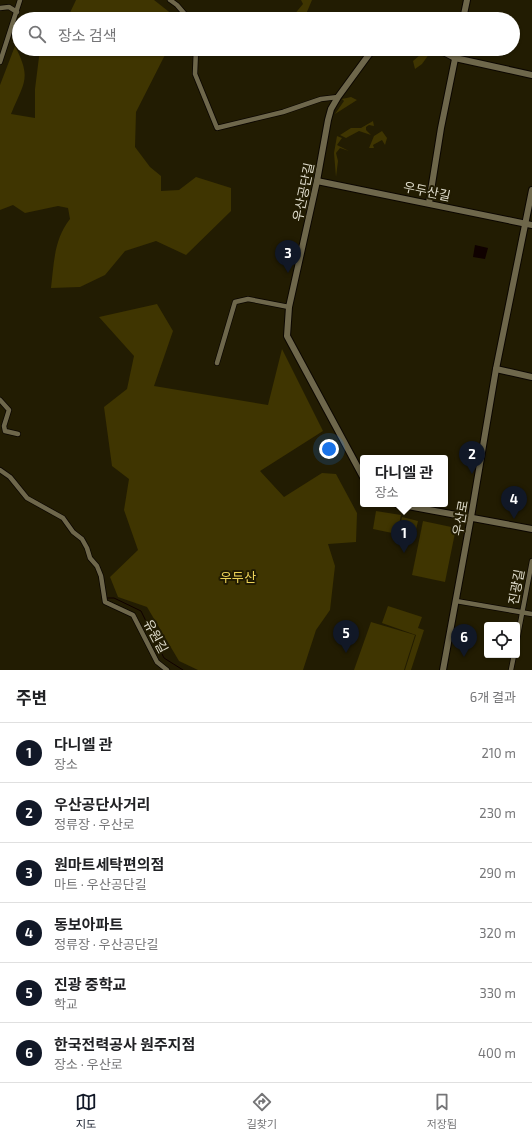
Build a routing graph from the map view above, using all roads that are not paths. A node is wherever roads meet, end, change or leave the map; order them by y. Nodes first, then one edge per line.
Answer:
1 (20, 0) edge
2 (170, 0) edge
3 (467, 0) edge
4 (0, 8) edge
5 (17, 12) joint
6 (183, 12) edge
7 (464, 12) edge
8 (12, 27) edge
9 (196, 56) edge
10 (368, 56) edge
11 (451, 56) edge
12 (455, 58) junction
13 (0, 62) edge
14 (532, 74) edge
15 (338, 97) junction
16 (317, 181) junction
17 (532, 190) edge
18 (429, 202) junction
19 (529, 224) edge
20 (289, 307) junction
21 (217, 363) dead end
22 (496, 369) junction
23 (532, 377) edge
24 (0, 400) edge
25 (18, 434) dead end
26 (0, 470) edge
27 (360, 471) edge
28 (414, 507) edge
29 (471, 517) junction
30 (532, 529) edge
31 (532, 561) edge
32 (456, 601) junction
33 (522, 612) junction
34 (532, 614) edge
35 (520, 623) edge
36 (513, 658) edge
37 (167, 670) edge
38 (443, 670) edge
39 (511, 670) edge

1 - 5 street
2 - 6 street
3 - 7 street
4 - 5 street
8 - 13 street
9 - 15 street
10 - 15 street, 우산공단길
11 - 12 street
12 - 14 street
12 - 18 street
15 - 16 street, 우산공단길
16 - 18 street, 우두산길
16 - 20 street, 우산공단길
17 - 19 street, 우산로
18 - 19 street, 우두산길
19 - 22 street, 우산로
20 - 21 street
20 - 27 street, 우산공단길
22 - 23 street
22 - 29 street, 우산로
24 - 25 street
26 - 37 street, 유원길
28 - 29 street
29 - 30 street
29 - 32 street, 우산로
31 - 33 street, 진광길
32 - 33 street
32 - 38 street, 우산로
33 - 34 street
33 - 35 street, 진광길
36 - 39 street

